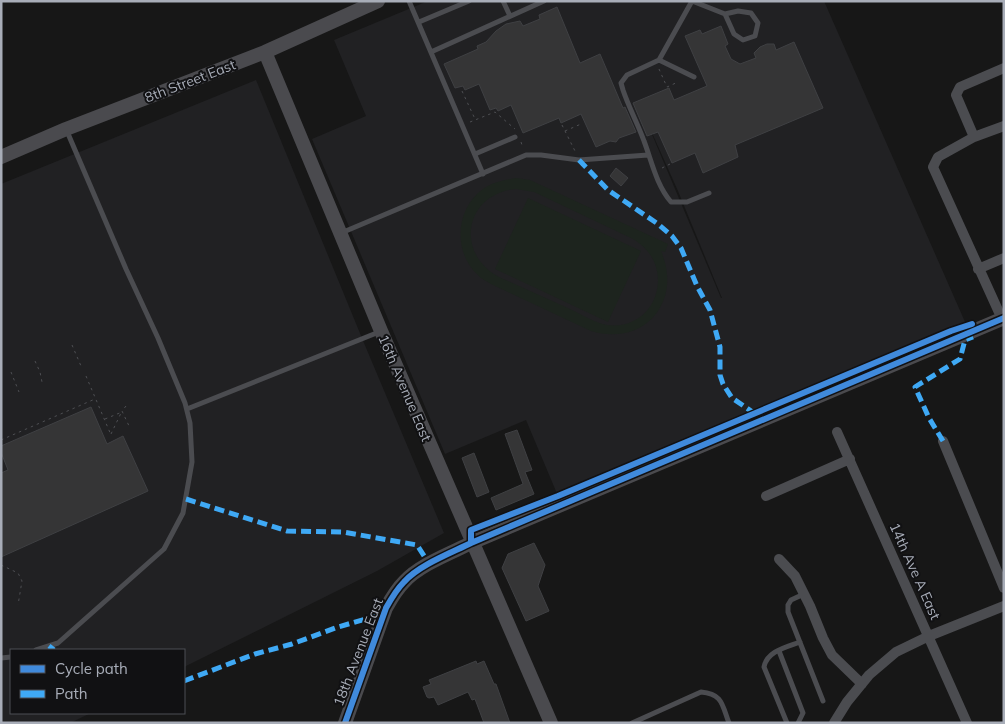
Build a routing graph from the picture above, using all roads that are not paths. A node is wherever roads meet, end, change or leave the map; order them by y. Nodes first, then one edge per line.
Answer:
1 (378, 1) edge
2 (409, 1) edge
3 (469, 1) edge
4 (503, 1) edge
5 (544, 1) edge
6 (692, 1) edge
7 (725, 14) junction
8 (510, 16) junction
9 (419, 22) junction
10 (265, 52) junction
11 (430, 52) junction
12 (657, 61) junction
13 (1004, 68) edge
14 (694, 77) dead end
15 (1004, 126) edge
16 (66, 129) junction
17 (518, 136) road end
18 (974, 137) junction
19 (475, 154) junction
20 (648, 155) junction
21 (1, 157) edge
22 (483, 174) junction
23 (709, 193) dead end
24 (340, 234) junction
25 (1004, 258) edge
26 (978, 269) junction
27 (1003, 319) edge
28 (381, 331) junction
29 (187, 409) junction
30 (837, 432) dead end
31 (943, 441) dead end
32 (850, 459) junction
33 (766, 496) dead end
34 (471, 543) junction
35 (778, 559) dead end
36 (1004, 588) edge
37 (804, 594) junction
38 (1004, 606) edge
39 (929, 636) junction
40 (800, 642) junction
41 (39, 649) edge
42 (779, 651) junction
43 (862, 684) junction
44 (823, 701) dead end
45 (345, 723) edge
46 (551, 723) edge
47 (632, 723) edge
48 (730, 723) edge
49 (787, 723) edge
50 (798, 723) edge
51 (834, 723) edge
52 (967, 723) edge

1 - 10 street, 8th Street East
2 - 9 lane
3 - 9 lane
4 - 8 lane
5 - 8 lane
6 - 7 lane
6 - 12 lane
7 - 7 lane
8 - 11 lane
9 - 11 lane
10 - 16 street, 8th Street East
10 - 24 street, 16th Avenue East
11 - 19 lane
12 - 14 lane
12 - 20 lane
13 - 18 street
15 - 18 street
16 - 21 street, 8th Street East
16 - 29 lane
17 - 19 lane
18 - 26 street
19 - 22 lane
20 - 22 lane
20 - 23 lane
22 - 24 lane
24 - 28 street, 16th Avenue East
25 - 26 street
26 - 27 street
27 - 34 street, 18th Avenue East
28 - 29 lane
28 - 34 street, 16th Avenue East
29 - 41 lane
30 - 32 street, 14th Ave A East
31 - 36 street
32 - 33 street
32 - 39 street, 14th Ave A East
34 - 45 street, 18th Avenue East
34 - 46 street, 16th Avenue East
35 - 37 street
37 - 40 lane
37 - 43 street
38 - 39 street
39 - 43 street
39 - 52 street, 14th Ave A East
40 - 42 lane
40 - 44 lane
42 - 49 lane
42 - 50 lane
43 - 51 street
47 - 48 lane

